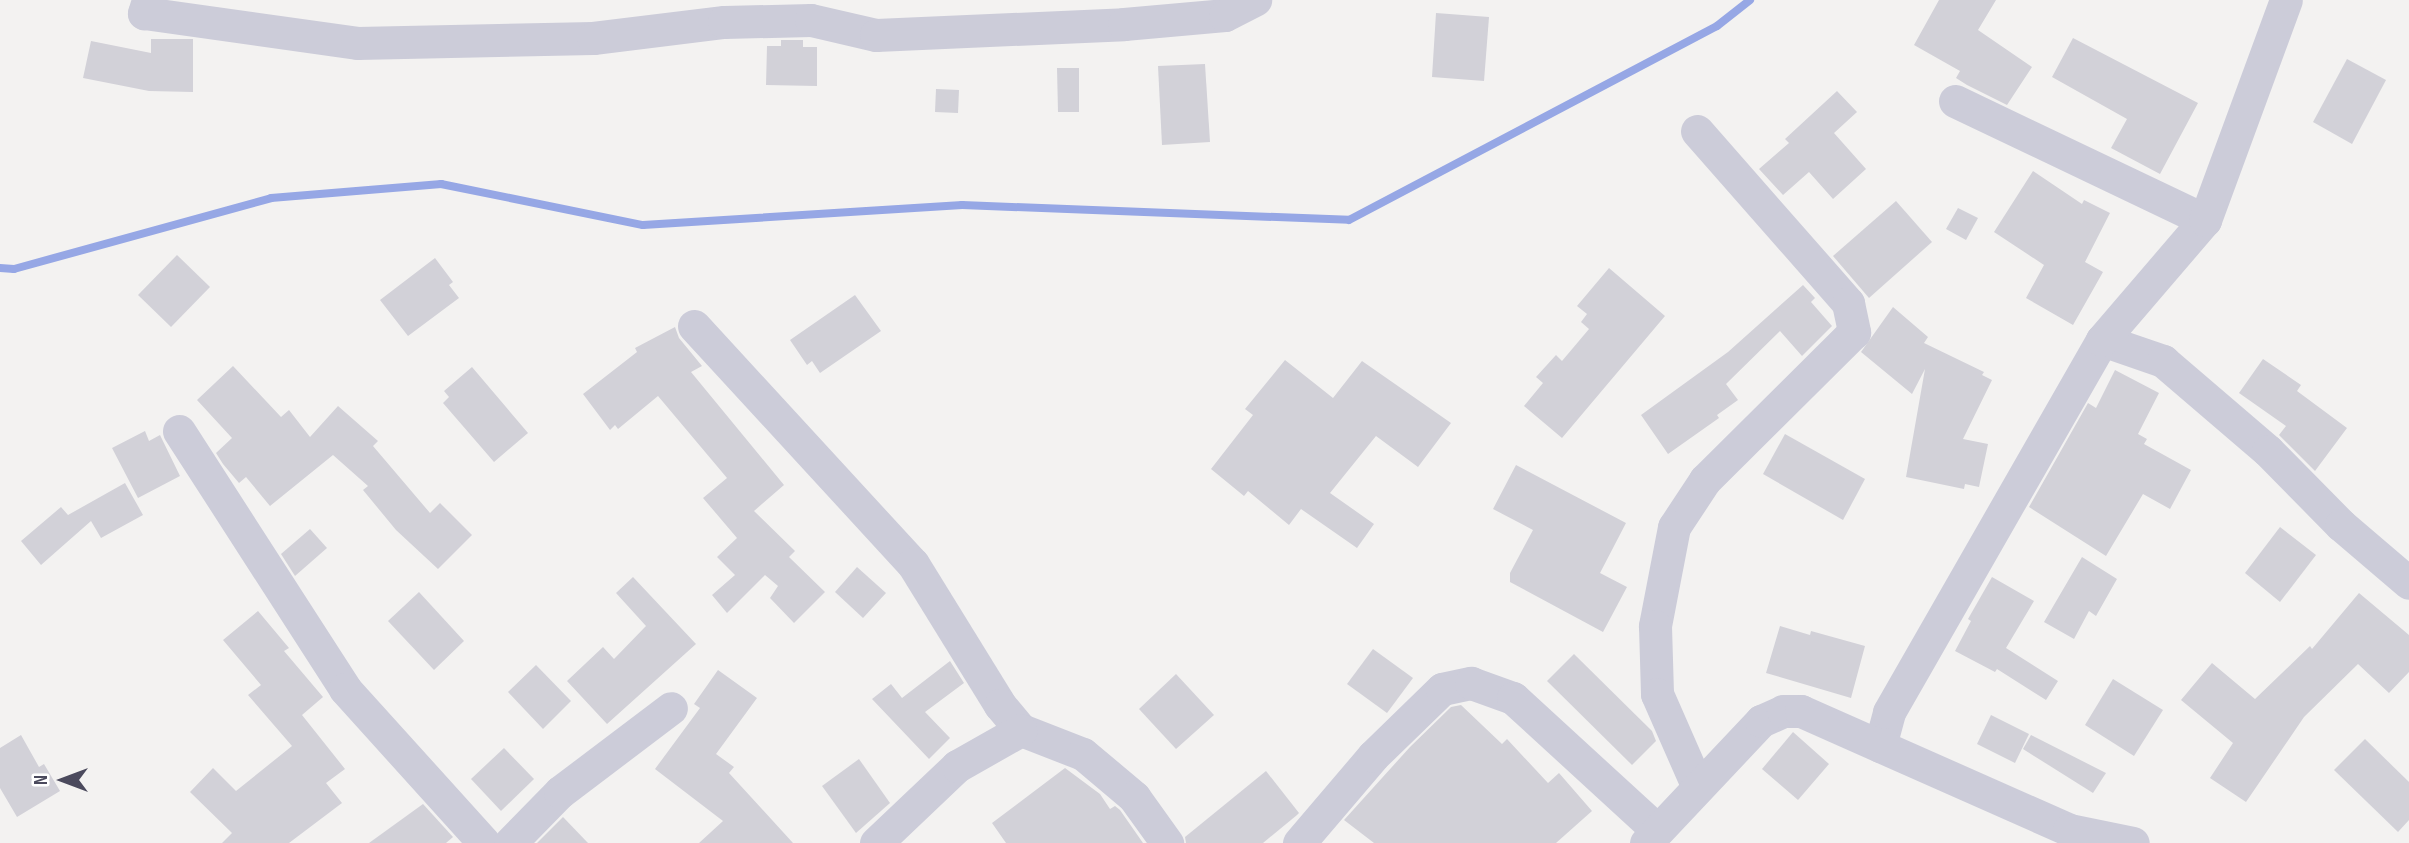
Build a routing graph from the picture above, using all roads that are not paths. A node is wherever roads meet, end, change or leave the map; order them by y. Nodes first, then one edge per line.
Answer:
1 (148, 0) edge
2 (1255, 0) edge
3 (2286, 0) edge
4 (809, 10) edge
5 (1955, 101) dead end
6 (1698, 131) dead end
7 (2205, 220) junction
8 (694, 327) dead end
9 (2102, 340) junction
10 (179, 431) dead end
11 (2409, 583) edge
12 (671, 708) dead end
13 (1021, 730) junction
14 (1880, 746) junction
15 (1698, 785) junction
16 (1651, 837) edge
17 (484, 843) edge
18 (510, 843) edge
19 (876, 843) edge
20 (1167, 843) edge
21 (1299, 843) edge
22 (2133, 843) edge

1 - 4 street
2 - 4 street
3 - 7 street
5 - 7 street
6 - 15 street
7 - 9 street
8 - 13 street
9 - 11 street
9 - 14 street
10 - 17 street
12 - 18 street
13 - 19 street
13 - 20 street
14 - 15 street
14 - 22 street
15 - 16 street
16 - 21 street

